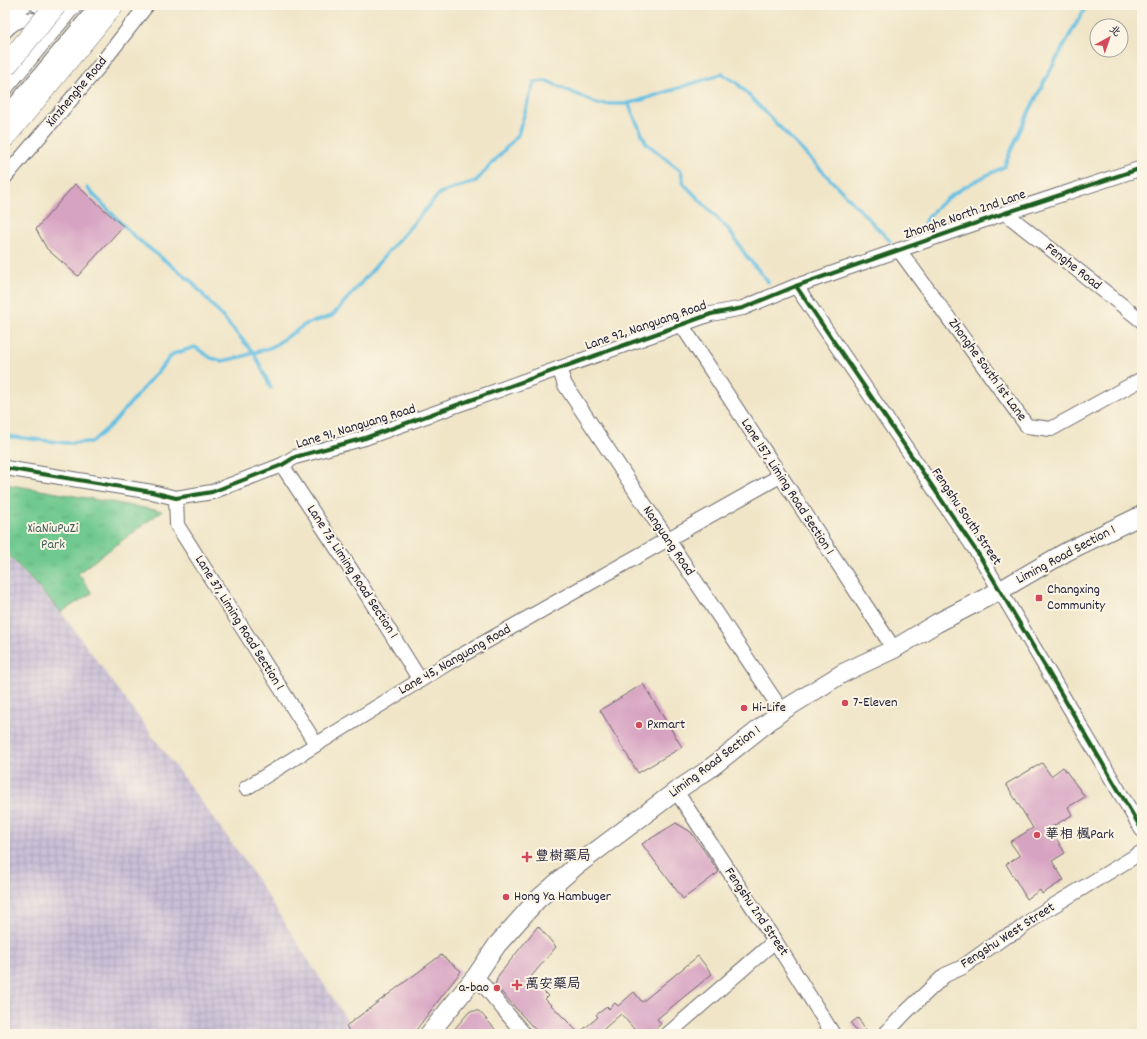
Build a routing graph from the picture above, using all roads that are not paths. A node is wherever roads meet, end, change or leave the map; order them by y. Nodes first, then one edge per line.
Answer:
1 (25, 5) edge
2 (38, 5) edge
3 (75, 5) edge
4 (98, 5) edge
5 (113, 5) edge
6 (147, 5) edge
7 (59, 13) edge
8 (6, 24) edge
9 (53, 32) junction
10 (71, 38) junction
11 (5, 52) edge
12 (5, 67) edge
13 (5, 89) edge
14 (5, 116) edge
15 (5, 137) edge
16 (1142, 168) edge
17 (5, 177) edge
18 (1005, 213) junction
19 (899, 250) junction
20 (796, 286) junction
21 (1142, 321) edge
22 (682, 324) junction
23 (565, 366) junction
24 (1142, 379) edge
25 (282, 465) junction
26 (5, 468) edge
27 (780, 476) junction
28 (176, 498) junction
29 (1142, 515) edge
30 (667, 539) junction
31 (1000, 590) junction
32 (894, 649) junction
33 (420, 680) junction
34 (782, 711) junction
35 (316, 744) junction
36 (246, 788) dead end
37 (676, 791) junction
38 (1142, 830) edge
39 (1142, 852) edge
40 (775, 941) junction
41 (476, 976) junction
42 (429, 1034) edge
43 (524, 1034) edge
44 (668, 1034) edge
45 (834, 1034) edge
46 (885, 1034) edge

1 - 8 street
2 - 7 street
2 - 11 highway
3 - 7 street
4 - 10 street
5 - 15 highway
6 - 17 street, Xinzhenghe Road
7 - 9 street
7 - 10 street
7 - 12 highway, bridge
8 - 9 street
9 - 10 street
9 - 13 street
10 - 14 street
16 - 18 street, Zhonghe North 2nd Lane
18 - 19 street, Zhonghe North 2nd Lane
18 - 21 street, Fenghe Road
19 - 20 street, Zhonghe North 2nd Lane
19 - 24 street, Zhonghe South 1st Lane
20 - 22 street, Lane 92, Nanguang Road
20 - 31 street, Fengshu South Street
22 - 23 street, Lane 92, Nanguang Road
22 - 27 street, Lane 157, Liming Road Section 1
23 - 25 street, Lane 91, Nanguang Road
23 - 30 street, Nanguang Road
25 - 28 street, Lane 91, Nanguang Road
25 - 33 street, Lane 73, Liming Road Section 1
26 - 28 street, Lane 91, Nanguang Road
27 - 30 street, Lane 45, Nanguang Road
27 - 32 street, Lane 157, Liming Road Section 1
28 - 35 street, Lane 37, Liming Road Section 1
29 - 31 main road, Liming Road Section 1
30 - 33 street, Lane 45, Nanguang Road
30 - 34 street, Nanguang Road
31 - 32 main road, Liming Road Section 1
31 - 38 street, Fengshu South Street
32 - 34 main road, Liming Road Section 1
33 - 35 street, Lane 45, Nanguang Road
34 - 37 main road, Liming Road Section 1
35 - 36 street, Lane 45, Nanguang Road
37 - 40 street, Fengshu 2nd Street
37 - 41 main road, Liming Road Section 1
39 - 46 street, Fengshu West Street
40 - 44 street
40 - 45 street, Fengshu 2nd Street
41 - 42 main road, Liming Road Section 1
41 - 43 street

